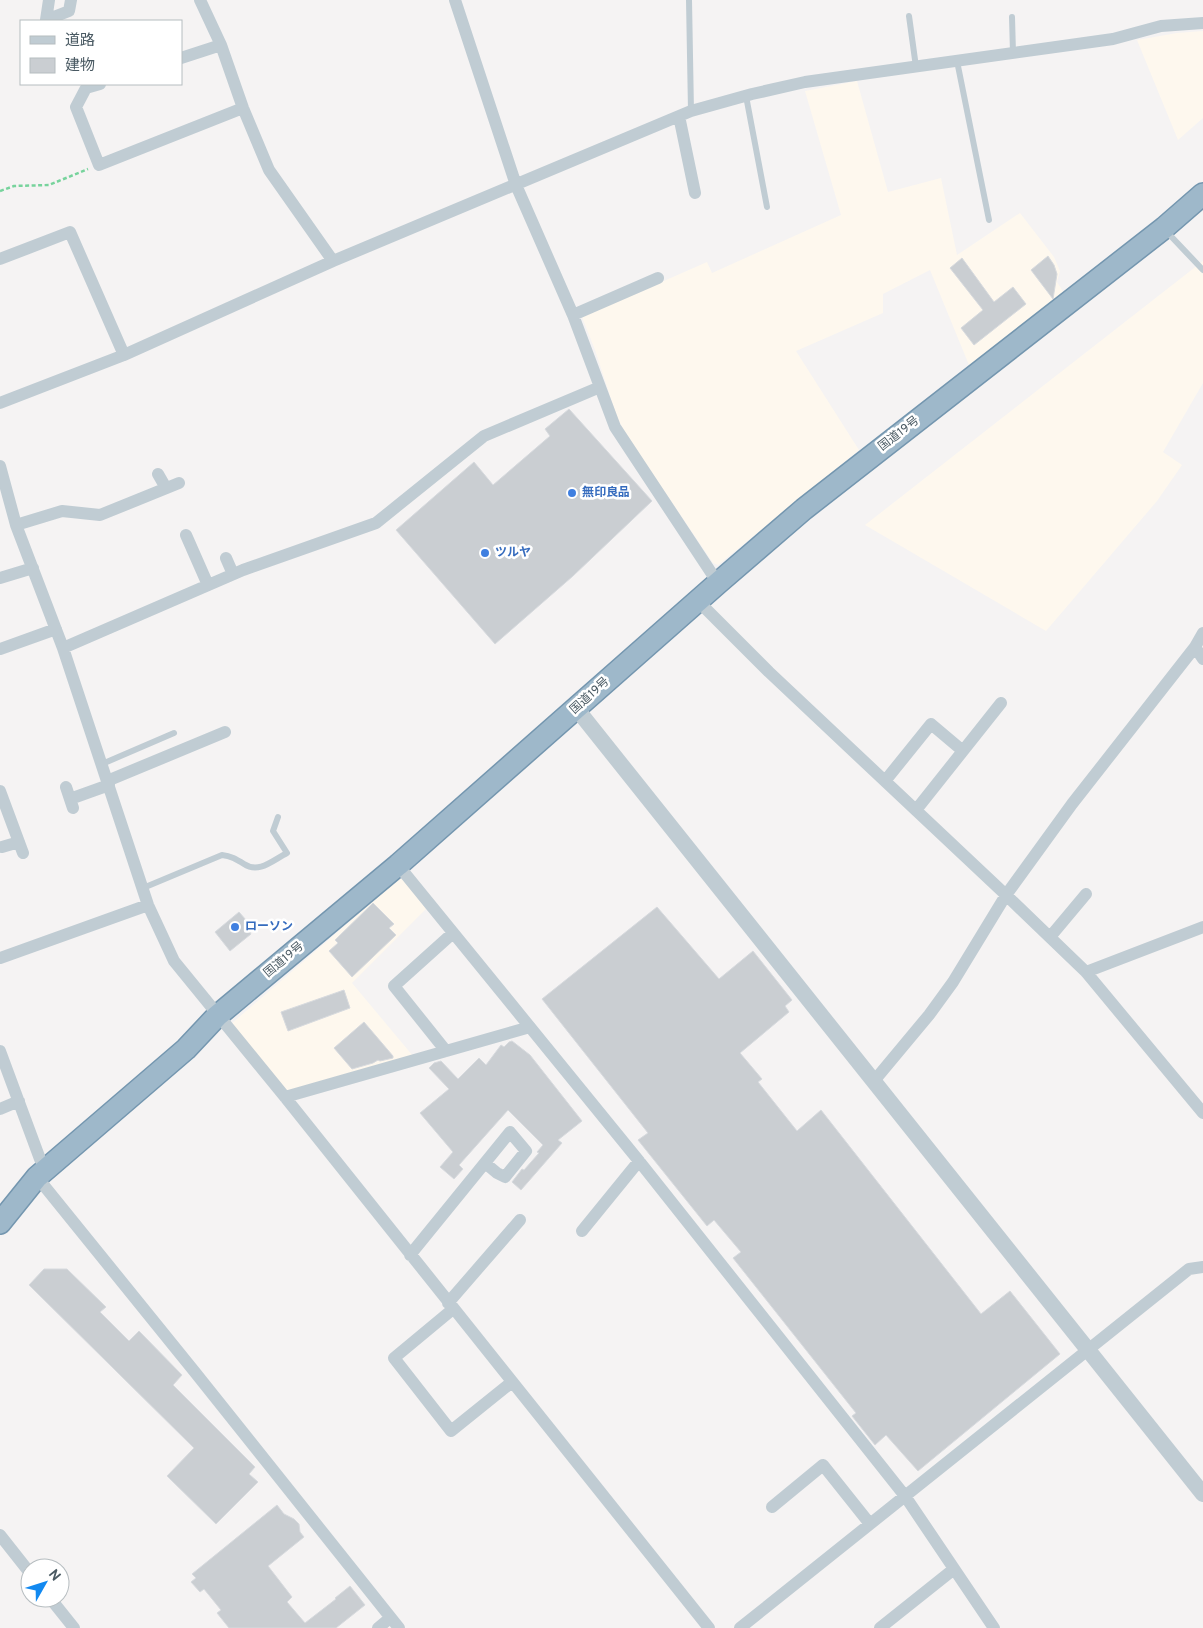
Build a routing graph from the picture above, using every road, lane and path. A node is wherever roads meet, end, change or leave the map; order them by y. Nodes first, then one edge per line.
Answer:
1 (49, 0) edge
2 (70, 0) edge
3 (200, 0) edge
4 (455, 0) edge
5 (689, 0) edge
6 (908, 16) dead end
7 (1012, 17) dead end
8 (1203, 23) edge
9 (221, 45) junction
10 (1013, 54) junction
11 (182, 58) edge
12 (956, 61) junction
13 (916, 67) junction
14 (96, 85) edge
15 (746, 96) junction
16 (243, 108) junction
17 (691, 111) junction
18 (679, 116) junction
19 (99, 165) junction
20 (516, 185) junction
21 (0, 191) edge
22 (695, 193) dead end
23 (1203, 194) edge
24 (767, 207) dead end
25 (989, 220) dead end
26 (1164, 228) junction
27 (0, 260) edge
28 (333, 261) junction
29 (1203, 270) edge
30 (658, 278) dead end
31 (574, 315) junction
32 (124, 355) junction
33 (600, 387) junction
34 (0, 403) edge
35 (0, 466) edge
36 (158, 474) dead end
37 (179, 483) dead end
38 (166, 488) junction
39 (16, 525) junction
40 (186, 535) dead end
41 (226, 558) dead end
42 (33, 568) junction
43 (233, 574) junction
44 (0, 578) edge
45 (718, 583) junction
46 (208, 585) junction
47 (698, 601) junction
48 (56, 629) junction
49 (1203, 633) edge
50 (1195, 647) junction
51 (64, 648) junction
52 (0, 649) edge
53 (1203, 659) edge
54 (1001, 703) dead end
55 (576, 708) junction
56 (225, 732) dead end
57 (174, 733) dead end
58 (963, 751) junction
59 (102, 764) junction
60 (885, 781) junction
61 (108, 783) junction
62 (0, 791) edge
63 (70, 798) dead end
64 (916, 810) junction
65 (278, 817) dead end
66 (2, 847) dead end
67 (398, 865) junction
68 (143, 888) junction
69 (1086, 894) dead end
70 (1006, 895) junction
71 (148, 905) junction
72 (1203, 927) edge
73 (453, 933) junction
74 (1050, 937) junction
75 (0, 958) edge
76 (1086, 972) junction
77 (217, 1016) junction
78 (530, 1027) junction
79 (0, 1051) edge
80 (446, 1051) junction
81 (874, 1081) junction
82 (284, 1097) junction
83 (19, 1101) junction
84 (0, 1109) edge
85 (1203, 1113) edge
86 (639, 1161) junction
87 (485, 1163) dead end
88 (42, 1173) junction
89 (520, 1220) dead end
90 (0, 1223) edge
91 (582, 1231) dead end
92 (410, 1255) junction
93 (1203, 1267) edge
94 (451, 1306) junction
95 (1088, 1350) junction
96 (512, 1382) junction
97 (1203, 1494) edge
98 (905, 1496) junction
99 (772, 1507) dead end
100 (870, 1524) junction
101 (0, 1535) edge
102 (20, 1560) edge
103 (954, 1569) junction
104 (58, 1608) edge
105 (390, 1618) junction
106 (74, 1628) edge
107 (378, 1628) edge
108 (399, 1628) edge
109 (709, 1628) edge
110 (740, 1628) edge
111 (880, 1628) edge
112 (994, 1628) edge

1 - 2 street
3 - 9 street
4 - 20 street
5 - 17 lane
6 - 13 lane
7 - 10 lane
8 - 10 street
9 - 11 street
9 - 16 street
10 - 12 street
12 - 13 street
12 - 25 lane
13 - 15 street
14 - 19 street
15 - 17 street
15 - 24 lane
16 - 19 street
16 - 28 street
17 - 18 street
18 - 20 street
18 - 22 street
19 - 21 path
20 - 28 street
20 - 31 street
23 - 26 highway, 国道19号
26 - 29 lane
26 - 45 highway, 国道19号
27 - 32 street
28 - 32 street
30 - 31 street
31 - 33 street
32 - 34 street
33 - 43 street
33 - 45 street
35 - 39 street
36 - 38 street
37 - 38 street
38 - 39 street
39 - 42 street
40 - 46 street
41 - 43 street
42 - 44 street
42 - 48 street
43 - 46 street
45 - 47 highway, 国道19号
46 - 51 street
47 - 55 highway, 国道19号
47 - 60 street
48 - 51 street
48 - 52 street
49 - 50 street
50 - 53 street
50 - 70 street
51 - 59 street
54 - 58 street
55 - 67 highway, 国道19号
55 - 81 street
56 - 61 street
57 - 59 lane
58 - 60 street
58 - 64 street
59 - 61 street
60 - 64 street
61 - 63 street
61 - 68 street
62 - 66 street
64 - 70 street
65 - 68 lane
67 - 73 street
67 - 77 highway, 国道19号
68 - 71 street
69 - 74 street
70 - 74 street
70 - 81 street
71 - 75 street
71 - 77 street
72 - 76 street
73 - 78 street
73 - 80 street
74 - 76 street
76 - 85 street
77 - 82 street
77 - 88 highway, 国道19号
78 - 80 street
78 - 86 street
79 - 83 street
80 - 82 street
81 - 95 street
82 - 92 street
83 - 84 street
83 - 88 street
86 - 91 street
86 - 98 street
87 - 92 street
88 - 90 highway, 国道19号
88 - 105 street
89 - 94 street
92 - 94 street
93 - 95 street
94 - 96 street
94 - 96 street
95 - 97 street
95 - 98 street
96 - 109 street
98 - 100 street
98 - 103 street
99 - 100 street
100 - 110 street
101 - 102 street
103 - 111 street
103 - 112 street
104 - 106 street
105 - 107 street
105 - 108 street

